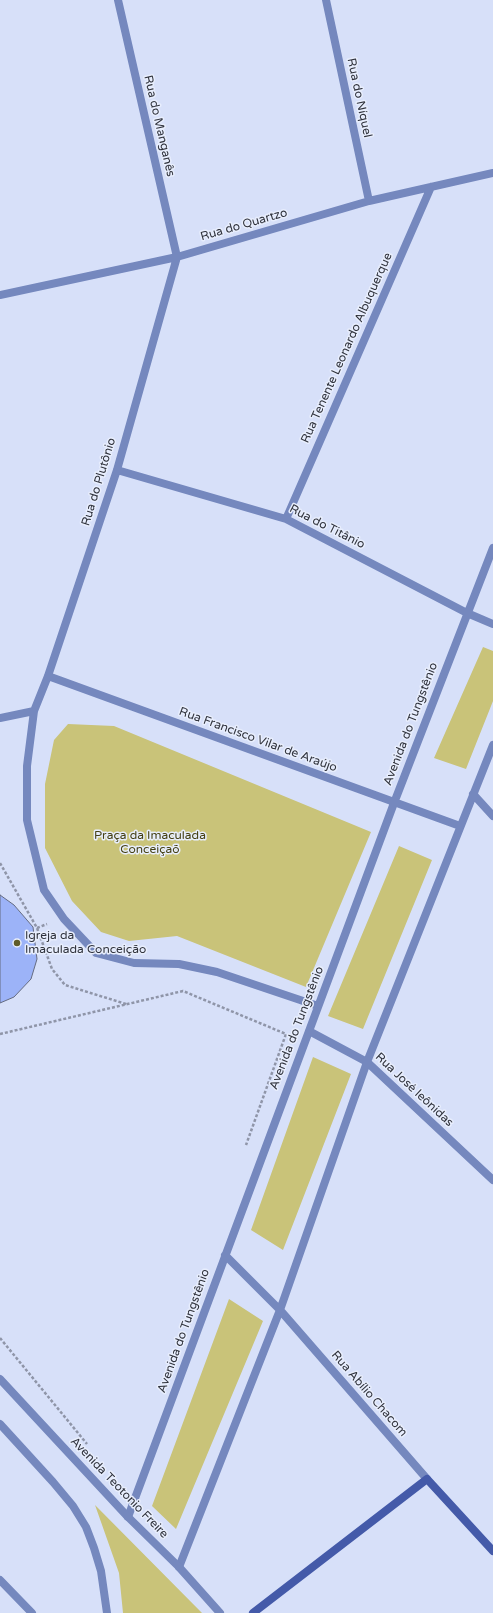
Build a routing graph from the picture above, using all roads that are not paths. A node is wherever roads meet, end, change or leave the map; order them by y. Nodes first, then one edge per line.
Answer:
1 (118, 0) edge
2 (326, 0) edge
3 (493, 173) edge
4 (431, 187) junction
5 (369, 201) junction
6 (177, 256) junction
7 (0, 295) edge
8 (116, 470) junction
9 (286, 519) junction
10 (493, 548) edge
11 (467, 613) junction
12 (493, 624) edge
13 (48, 676) junction
14 (34, 712) junction
15 (0, 718) edge
16 (493, 745) edge
17 (473, 794) junction
18 (394, 803) junction
19 (493, 816) edge
20 (460, 826) junction
21 (318, 1006) junction
22 (309, 1031) junction
23 (367, 1062) junction
24 (493, 1180) edge
25 (225, 1255) junction
26 (280, 1310) junction
27 (0, 1379) edge
28 (0, 1424) edge
29 (427, 1479) junction
30 (128, 1517) junction
31 (493, 1551) edge
32 (179, 1568) junction
33 (0, 1580) edge
34 (30, 1612) edge
35 (107, 1613) edge
36 (220, 1613) edge
37 (253, 1613) edge

1 - 6 street, Rua do Manganês
2 - 5 street, Rua do Níquel
3 - 4 street, Rua do Quartzo
4 - 5 street, Rua do Quartzo
4 - 9 street, Rua Tenente Leonardo Albuquerque
5 - 6 street, Rua do Quartzo
6 - 7 street, Rua do Quartzo
6 - 8 street, Rua do Plutônio
8 - 9 street, Rua do Titânio
8 - 13 street, Rua do Plutônio
9 - 11 street, Rua do Titânio
10 - 11 street, Avenida do Tungstênio
11 - 12 street, Rua do Titânio
11 - 18 street, Avenida do Tungstênio
13 - 14 street, Rua do Plutônio
13 - 18 street, Rua Francisco Vilar de Araújo
14 - 15 street
14 - 21 street
16 - 17 street
17 - 19 street
17 - 20 street
18 - 20 street, Rua Francisco Vilar de Araújo
18 - 21 street, Avenida do Tungstênio
20 - 23 street
21 - 22 street, Avenida do Tungstênio
22 - 23 street, Rua José leônidas
22 - 25 street, Avenida do Tungstênio
23 - 24 street, Rua José leônidas
23 - 26 street
25 - 26 street, Rua Abílio Chacom
25 - 30 street, Avenida do Tungstênio
26 - 29 street, Rua Abílio Chacom
26 - 32 street
27 - 30 street, Avenida Teotonio Freire
28 - 35 street
29 - 31 main road, Rua Abílio Chacom
29 - 37 main road
30 - 32 street, Avenida Teotonio Freire
32 - 36 street, Avenida Teotonio Freire
33 - 34 street

